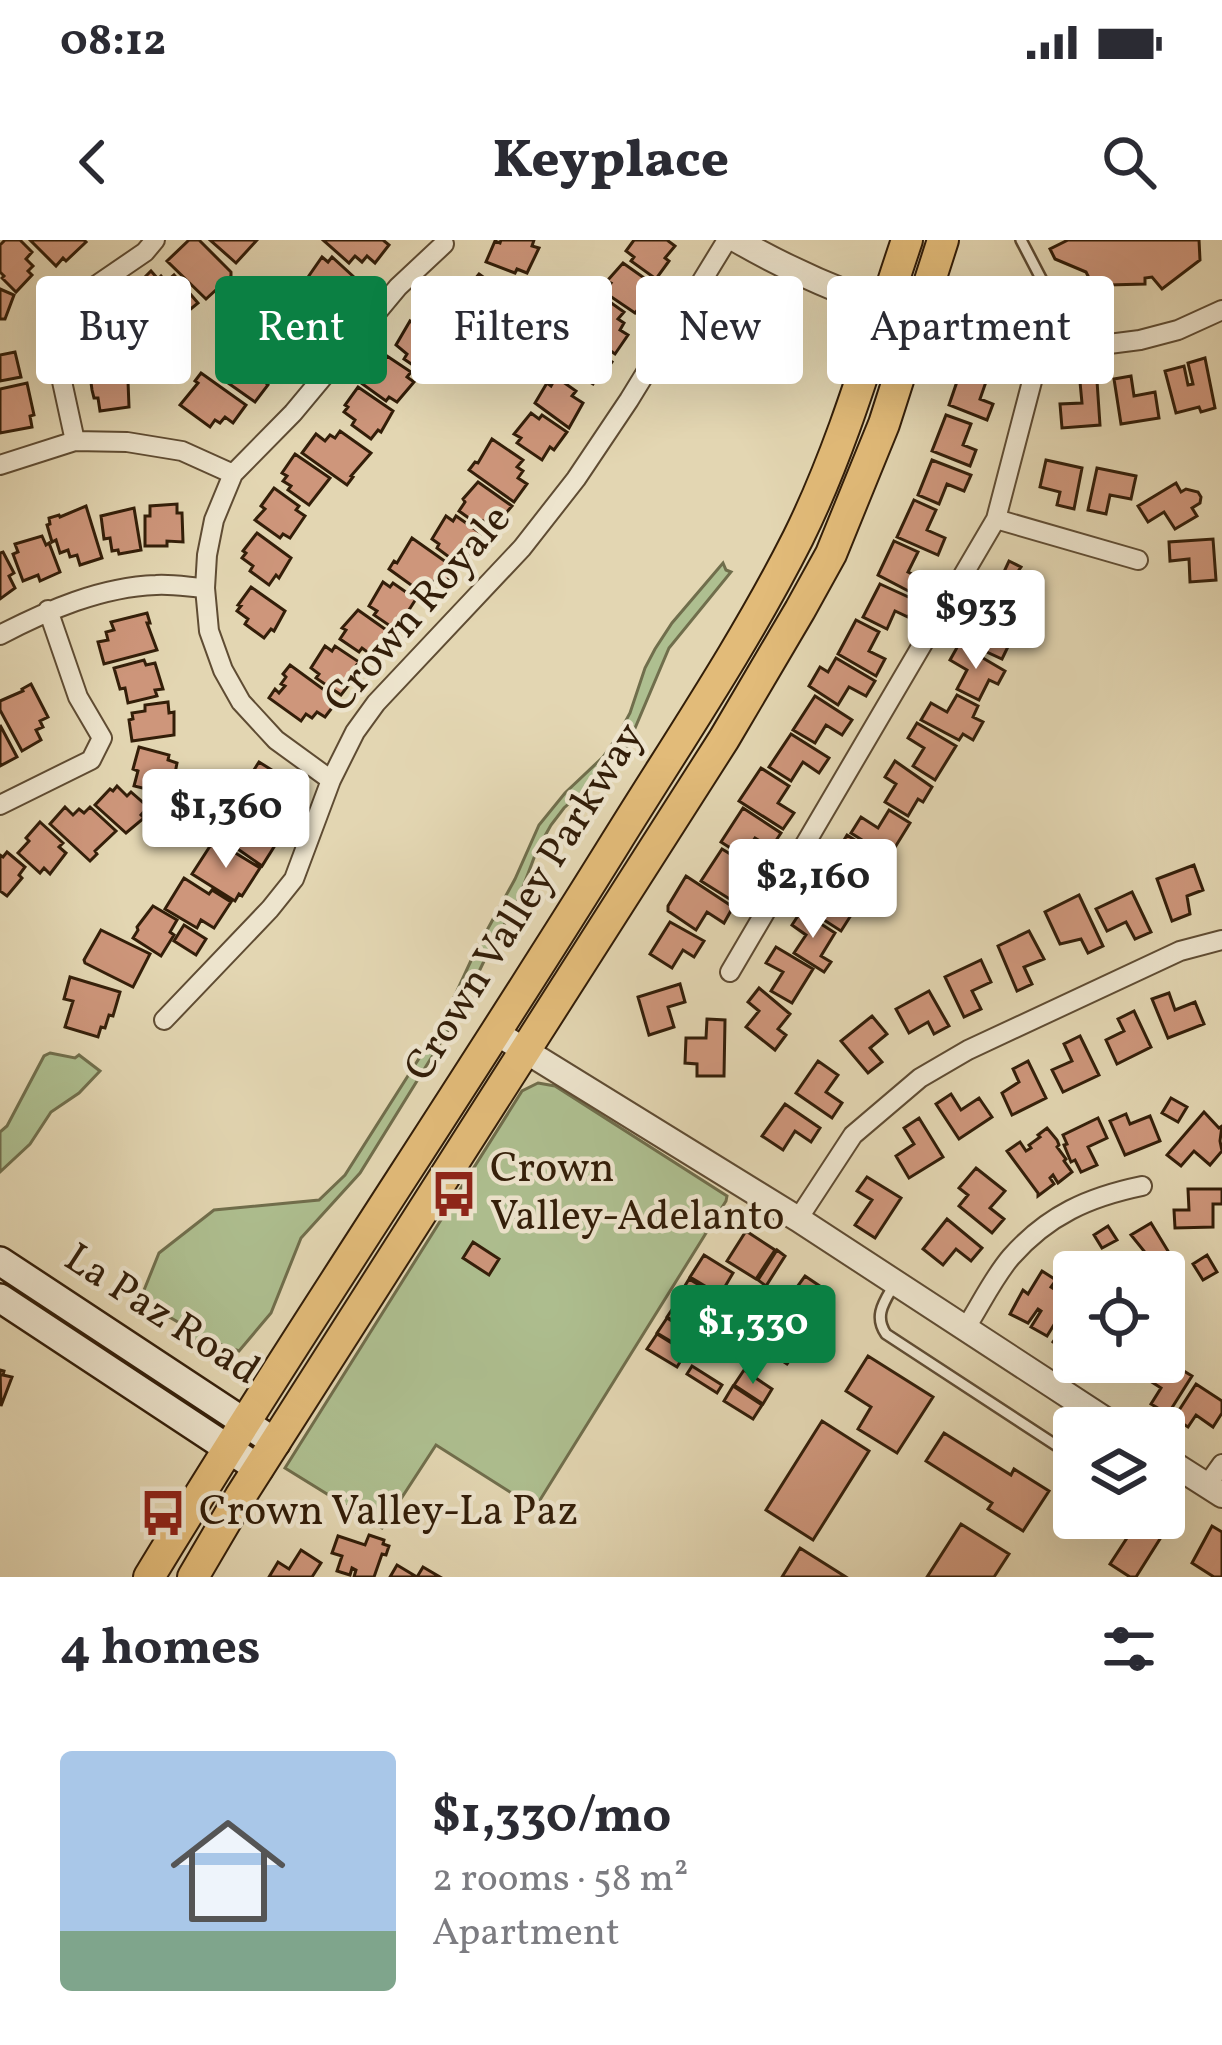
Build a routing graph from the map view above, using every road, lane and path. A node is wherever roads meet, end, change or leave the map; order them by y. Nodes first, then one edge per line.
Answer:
1 (155, 240) edge
2 (727, 240) edge
3 (737, 240) edge
4 (907, 240) edge
5 (943, 240) edge
6 (1022, 240) edge
7 (444, 244) dead end
8 (895, 276) edge
9 (931, 276) edge
10 (1040, 276) edge
11 (827, 284) edge
12 (1222, 310) edge
13 (1114, 342) edge
14 (860, 384) edge
15 (896, 384) edge
16 (1031, 384) edge
17 (75, 441) junction
18 (0, 465) edge
19 (232, 474) junction
20 (996, 519) junction
21 (1138, 560) dead end
22 (205, 588) junction
23 (48, 610) junction
24 (0, 635) edge
25 (331, 781) junction
26 (0, 805) edge
27 (1222, 940) edge
28 (730, 972) dead end
29 (164, 1020) dead end
30 (494, 1032) junction
31 (526, 1052) junction
32 (1142, 1186) dead end
33 (798, 1219) junction
34 (0, 1261) edge
35 (895, 1283) junction
36 (0, 1298) edge
37 (965, 1329) junction
38 (1086, 1407) edge
39 (236, 1435) junction
40 (1053, 1443) edge
41 (267, 1456) junction
42 (1222, 1464) edge
43 (1185, 1472) edge
44 (1214, 1491) edge
45 (148, 1577) edge
46 (194, 1577) edge

1 - 17 street
2 - 25 street, Crown Royale
3 - 11 street
4 - 8 main road, Crown Valley Parkway
5 - 9 main road, Crown Valley Parkway
6 - 10 lane
7 - 19 street
12 - 13 street
14 - 30 main road, Crown Valley Parkway
15 - 31 main road, Crown Valley Parkway
16 - 20 street
17 - 18 street
17 - 19 street
19 - 22 street
20 - 21 street
20 - 28 street
22 - 23 street
22 - 25 street
23 - 24 street
23 - 26 street
25 - 29 street, Crown Royale
27 - 33 street
30 - 31 street
30 - 39 main road, Crown Valley Parkway
31 - 33 street
31 - 41 main road, Crown Valley Parkway
32 - 37 street
33 - 35 street
34 - 39 main road, La Paz Road
35 - 37 street
35 - 40 lane
36 - 39 main road, La Paz Road
37 - 38 street
39 - 41 main road, La Paz Road
39 - 45 main road, Crown Valley Parkway
41 - 46 main road, Crown Valley Parkway
42 - 44 street
43 - 44 street

